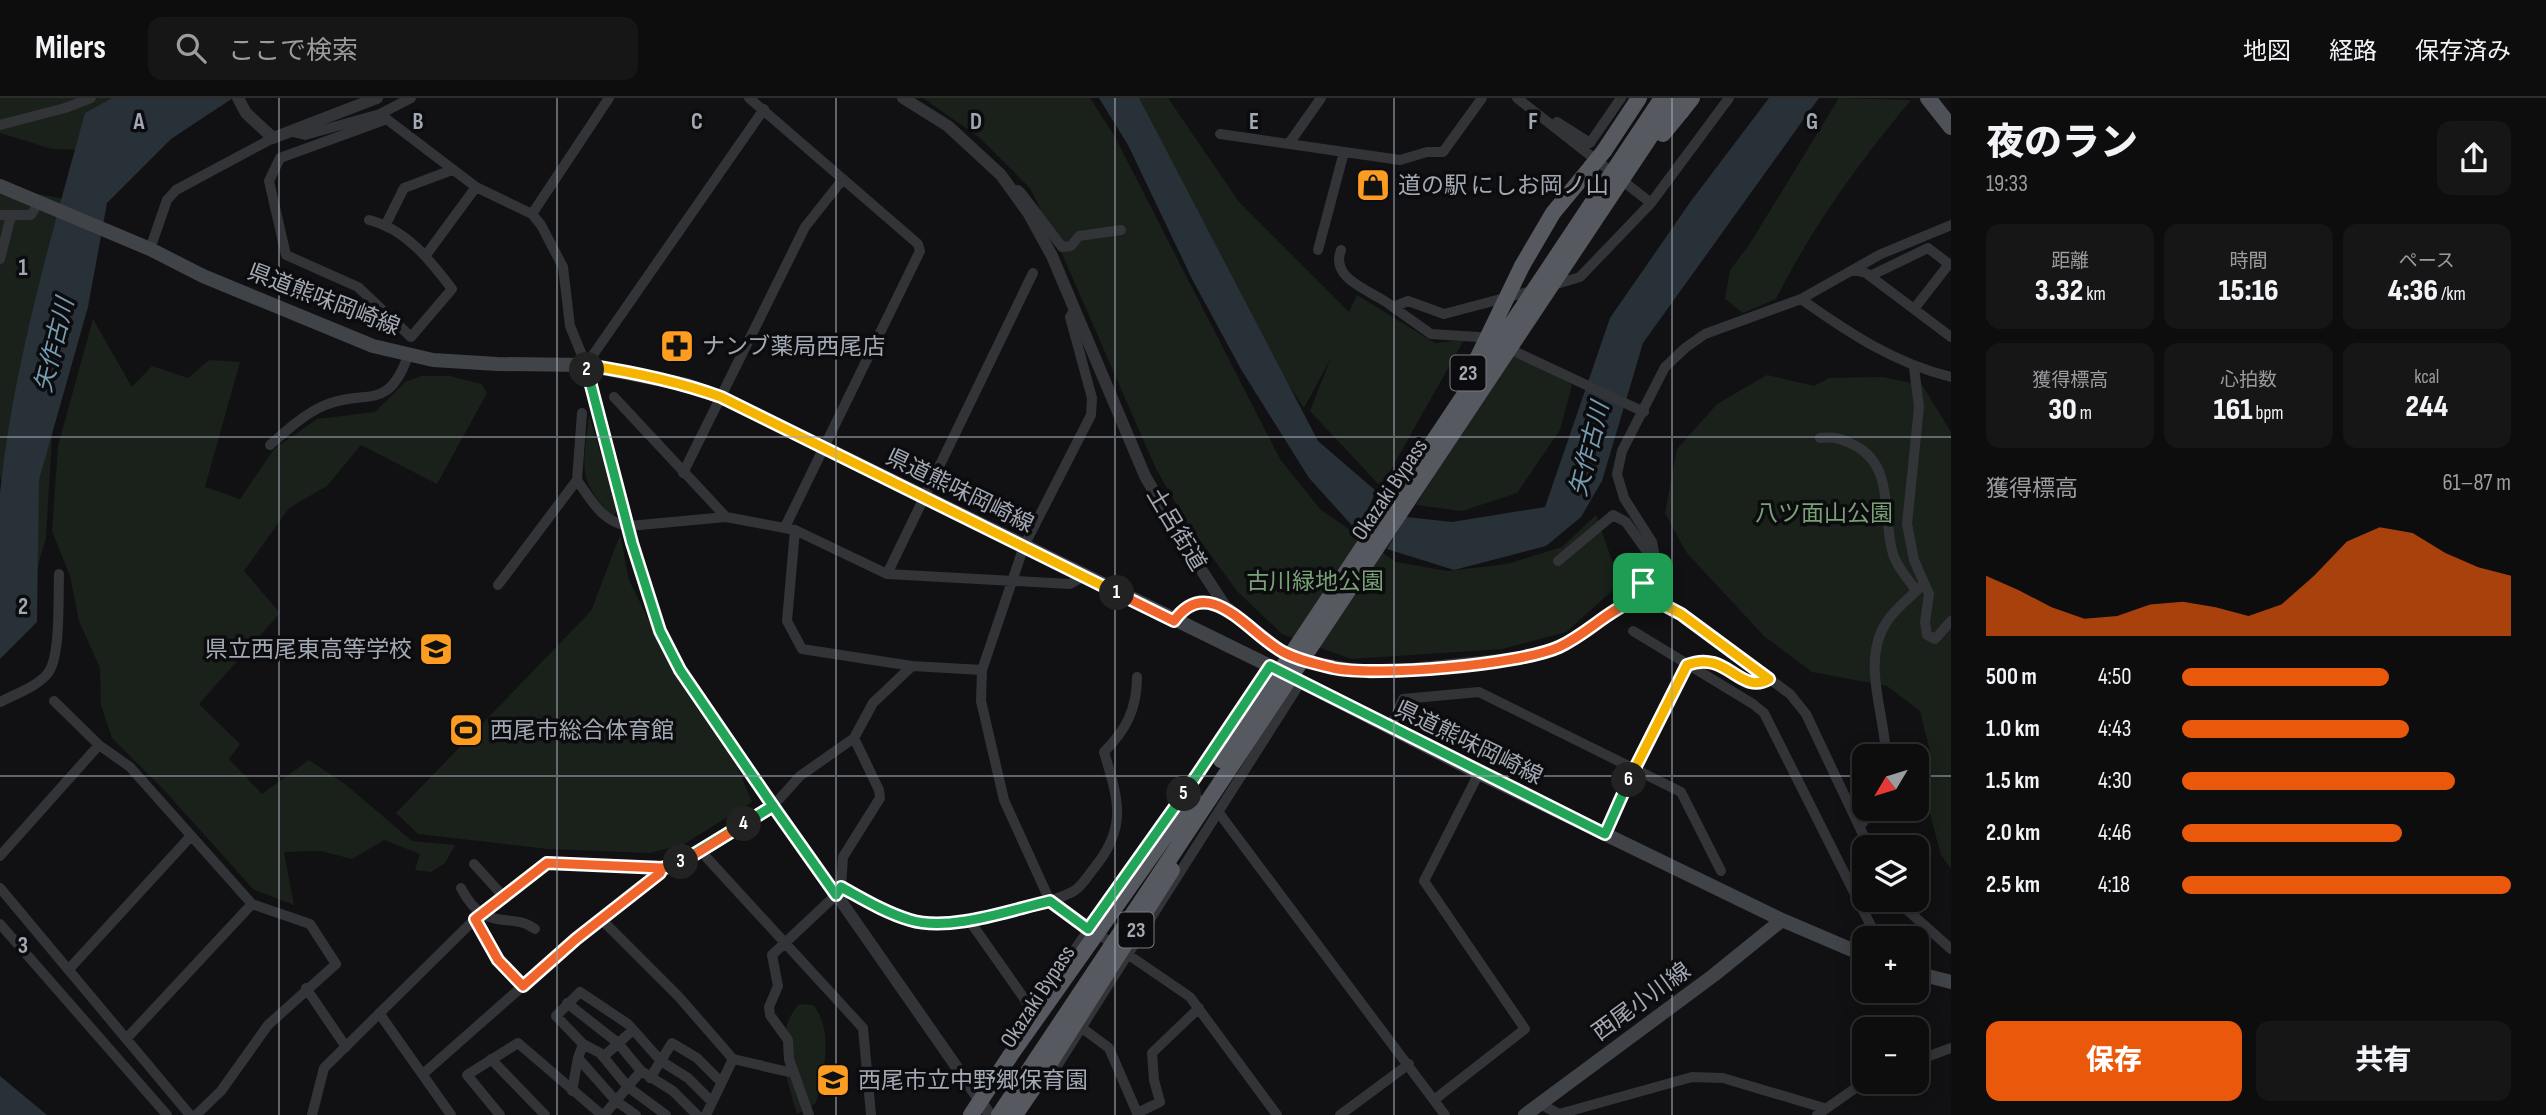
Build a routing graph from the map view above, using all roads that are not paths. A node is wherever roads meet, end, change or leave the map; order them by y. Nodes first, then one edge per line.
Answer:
1 (91, 98) edge
2 (238, 98) edge
3 (377, 98) edge
4 (411, 98) edge
5 (609, 98) edge
6 (749, 98) edge
7 (903, 98) edge
8 (1321, 98) edge
9 (1482, 98) edge
10 (1517, 98) edge
11 (1621, 98) edge
12 (1639, 98) edge
13 (1662, 98) edge
14 (1692, 98) edge
15 (1729, 98) edge
16 (1928, 98) edge
17 (1679, 105) edge
18 (764, 108) junction
19 (383, 117) junction
20 (1546, 120) junction
21 (0, 125) edge
22 (1951, 127) edge
23 (293, 132) junction
24 (1220, 134) dead end
25 (273, 138) junction
26 (1290, 142) junction
27 (1344, 152) junction
28 (452, 170) junction
29 (843, 179) junction
30 (0, 186) edge
31 (476, 187) junction
32 (1013, 192) junction
33 (39, 202) junction
34 (1651, 203) junction
35 (532, 214) junction
36 (5, 216) edge
37 (369, 220) dead end
38 (386, 224) junction
39 (1951, 225) edge
40 (1121, 230) dead end
41 (150, 249) junction
42 (1318, 250) dead end
43 (1340, 250) dead end
44 (426, 255) junction
45 (0, 259) edge
46 (1853, 270) junction
47 (1033, 273) dead end
48 (1870, 276) junction
49 (1801, 299) junction
50 (1393, 307) junction
51 (1075, 309) junction
52 (1914, 309) junction
53 (1951, 337) edge
54 (408, 356) junction
55 (586, 365) junction
56 (1914, 368) junction
57 (1951, 377) edge
58 (614, 397) dead end
59 (721, 397) junction
60 (1644, 412) junction
61 (582, 413) dead end
62 (1820, 438) dead end
63 (270, 444) dead end
64 (824, 447) junction
65 (683, 473) junction
66 (1410, 477) junction
67 (577, 480) junction
68 (924, 499) junction
69 (726, 517) junction
70 (629, 526) junction
71 (790, 528) junction
72 (1024, 546) junction
73 (1654, 552) junction
74 (1558, 561) dead end
75 (59, 573) dead end
76 (887, 574) junction
77 (1084, 576) junction
78 (1012, 580) junction
79 (1643, 583) junction
80 (1924, 583) junction
81 (498, 585) dead end
82 (1916, 591) junction
83 (1635, 600) junction
84 (1660, 602) junction
85 (1225, 606) junction
86 (1174, 621) junction
87 (1951, 621) edge
88 (1633, 631) dead end
89 (1687, 665) junction
90 (912, 666) junction
91 (1270, 666) junction
92 (982, 670) junction
93 (1137, 677) dead end
94 (1769, 679) junction
95 (1300, 682) junction
96 (54, 701) dead end
97 (0, 702) edge
98 (1390, 728) junction
99 (854, 737) junction
100 (1884, 744) edge
101 (99, 745) junction
102 (1634, 770) junction
103 (1479, 774) junction
104 (1220, 778) junction
105 (1194, 799) junction
106 (773, 806) junction
107 (1219, 813) junction
108 (1864, 821) edge
109 (1861, 825) junction
110 (1605, 834) junction
111 (1865, 835) edge
112 (191, 836) junction
113 (0, 856) edge
114 (707, 858) dead end
115 (474, 864) dead end
116 (662, 868) junction
117 (1721, 871) dead end
118 (0, 888) edge
119 (461, 888) dead end
120 (838, 891) junction
121 (503, 896) junction
122 (1050, 901) junction
123 (252, 904) junction
124 (1909, 912) edge
125 (479, 916) junction
126 (601, 919) junction
127 (970, 920) junction
128 (1782, 920) junction
129 (0, 924) edge
130 (1871, 926) dead end
131 (535, 929) dead end
132 (1088, 929) junction
133 (785, 943) junction
134 (1951, 949) edge
135 (1852, 950) edge
136 (1129, 956) junction
137 (70, 968) junction
138 (1929, 976) edge
139 (1951, 982) edge
140 (523, 986) junction
141 (306, 988) junction
142 (568, 1003) junction
143 (1199, 1009) junction
144 (1033, 1011) junction
145 (379, 1013) junction
146 (1082, 1028) junction
147 (633, 1030) junction
148 (127, 1038) junction
149 (618, 1043) junction
150 (583, 1044) junction
151 (346, 1047) junction
152 (1951, 1048) edge
153 (603, 1056) junction
154 (1929, 1056) edge
155 (578, 1058) junction
156 (491, 1059) junction
157 (733, 1059) junction
158 (661, 1061) junction
159 (1409, 1064) junction
160 (793, 1073) junction
161 (423, 1074) junction
162 (645, 1075) junction
163 (996, 1076) junction
164 (1038, 1081) junction
165 (721, 1082) junction
166 (628, 1087) junction
167 (1852, 1090) edge
168 (572, 1091) junction
169 (1434, 1100) junction
170 (616, 1101) junction
171 (712, 1102) junction
172 (1540, 1104) junction
173 (985, 1110) edge
174 (1821, 1112) edge
175 (499, 1114) edge
176 (1137, 1114) edge
177 (167, 1115) edge
178 (190, 1115) edge
179 (196, 1115) edge
180 (312, 1115) edge
181 (451, 1115) edge
182 (545, 1115) edge
183 (603, 1115) edge
184 (636, 1115) edge
185 (666, 1115) edge
186 (696, 1115) edge
187 (706, 1115) edge
188 (809, 1115) edge
189 (870, 1115) edge
190 (971, 1115) edge
191 (999, 1115) edge
192 (1015, 1115) edge
193 (1277, 1115) edge
194 (1340, 1115) edge
195 (1445, 1115) edge
196 (1525, 1115) edge

1 - 21 street
2 - 25 street
3 - 23 street
4 - 19 street
5 - 35 street
6 - 18 street
7 - 32 street
8 - 26 street
9 - 27 street
10 - 20 street
11 - 20 street
12 - 66 highway, 23, bridge
13 - 66 highway, Okazaki Bypass / 23, bridge
14 - 17 highway, 23
15 - 34 street
16 - 22 main road
17 - 104 highway, Okazaki Bypass / 23, bridge
18 - 29 street
18 - 55 street
19 - 23 street
19 - 28 street
19 - 44 street
20 - 34 street
23 - 25 street
24 - 26 street
25 - 41 street
26 - 27 street
27 - 42 street
28 - 31 street
28 - 38 street
29 - 59 street
29 - 64 street
30 - 33 main road, 県道熊味岡崎線
31 - 35 street
31 - 44 street
32 - 40 street
32 - 51 street, 土呂街道
33 - 36 street
33 - 41 main road, 県道熊味岡崎線
34 - 50 street
35 - 55 street
36 - 45 street
37 - 38 street
38 - 44 street
39 - 46 street
41 - 54 main road, 県道熊味岡崎線
43 - 50 street
46 - 48 street
46 - 49 street
47 - 68 street
48 - 52 street
48 - 52 street
49 - 56 street
49 - 60 street
50 - 60 street
51 - 72 street
51 - 85 street, 土呂街道
52 - 53 street
54 - 55 main road, 県道熊味岡崎線
54 - 63 street
55 - 59 main road, 県道熊味岡崎線
55 - 70 street
56 - 57 street
56 - 80 street
58 - 65 street
59 - 64 main road, 県道熊味岡崎線
59 - 65 street
60 - 73 street
61 - 67 street
62 - 82 street
64 - 68 main road, 県道熊味岡崎線
64 - 71 street
65 - 69 street
66 - 105 highway, Okazaki Bypass / 23, bridge
67 - 70 street
67 - 81 street
68 - 72 main road, 県道熊味岡崎線
68 - 76 street
69 - 70 street
69 - 71 street
70 - 106 street
71 - 76 street
71 - 90 street
72 - 77 main road, 県道熊味岡崎線
72 - 78 street
73 - 74 street
73 - 79 street
75 - 97 street
76 - 78 street
77 - 78 street
77 - 86 main road, 県道熊味岡崎線
78 - 92 street
79 - 83 street
79 - 84 street
80 - 82 street
80 - 87 street
82 - 100 street
83 - 84 street
83 - 85 street, 土呂街道
84 - 94 street
85 - 86 street
86 - 91 main road, 県道熊味岡崎線
88 - 89 street
89 - 94 street
89 - 102 street
89 - 130 street
90 - 92 street
90 - 99 street
91 - 95 main road, 県道熊味岡崎線
91 - 132 street
92 - 122 street
93 - 122 street
94 - 109 street
95 - 98 main road, 県道熊味岡崎線
95 - 107 street
96 - 101 street
98 - 102 street
98 - 103 main road, 県道熊味岡崎線
99 - 106 street
99 - 120 street
101 - 112 street
101 - 113 street
102 - 110 street
102 - 117 street
103 - 110 main road, 県道熊味岡崎線
103 - 169 street
104 - 164 highway, 23, bridge
104 - 191 highway, Okazaki Bypass / 23, bridge
105 - 163 highway, 23, bridge
105 - 173 highway, Okazaki Bypass / 23, bridge
106 - 116 street
106 - 120 street
107 - 136 street
107 - 159 street
108 - 109 street
109 - 111 street
110 - 128 main road, 県道熊味岡崎線
112 - 123 street
112 - 137 street
114 - 133 street
115 - 121 street
116 - 121 street
116 - 126 street
118 - 137 street
119 - 125 street
120 - 127 street
120 - 133 street
120 - 173 street
121 - 125 street
122 - 127 street
122 - 132 street
123 - 141 street
123 - 148 street
124 - 134 street
125 - 131 street
125 - 140 street
125 - 145 street
126 - 140 street
126 - 157 street
127 - 144 street
128 - 135 main road, 県道熊味岡崎線
128 - 172 main road, 西尾小川線
129 - 177 street
132 - 136 street
132 - 144 street
133 - 160 street
133 - 189 street
136 - 143 street
136 - 146 street
137 - 148 street
138 - 139 main road
140 - 161 street
141 - 151 street
141 - 179 street
142 - 147 street
142 - 149 street
142 - 150 street
143 - 176 street
143 - 193 street
144 - 163 street
145 - 151 street
145 - 161 street
146 - 164 street
146 - 176 street
147 - 149 street
147 - 158 street
148 - 178 street
149 - 153 street
149 - 162 street
150 - 153 street
150 - 155 street
151 - 180 street
152 - 154 street
153 - 166 street
155 - 168 street
155 - 170 street
156 - 168 street
156 - 175 street
156 - 182 street
157 - 160 street
157 - 165 street
158 - 162 street
158 - 165 street
158 - 171 street
159 - 169 street
159 - 194 street
160 - 188 street
161 - 181 street
162 - 166 street
162 - 186 street
163 - 173 highway, 23
164 - 192 highway, 23
165 - 171 street
166 - 170 street
166 - 185 street
167 - 174 street
168 - 183 street
169 - 195 street
170 - 183 street
170 - 184 street
171 - 187 street
172 - 174 street
172 - 196 main road, 西尾小川線
173 - 190 highway, 23

